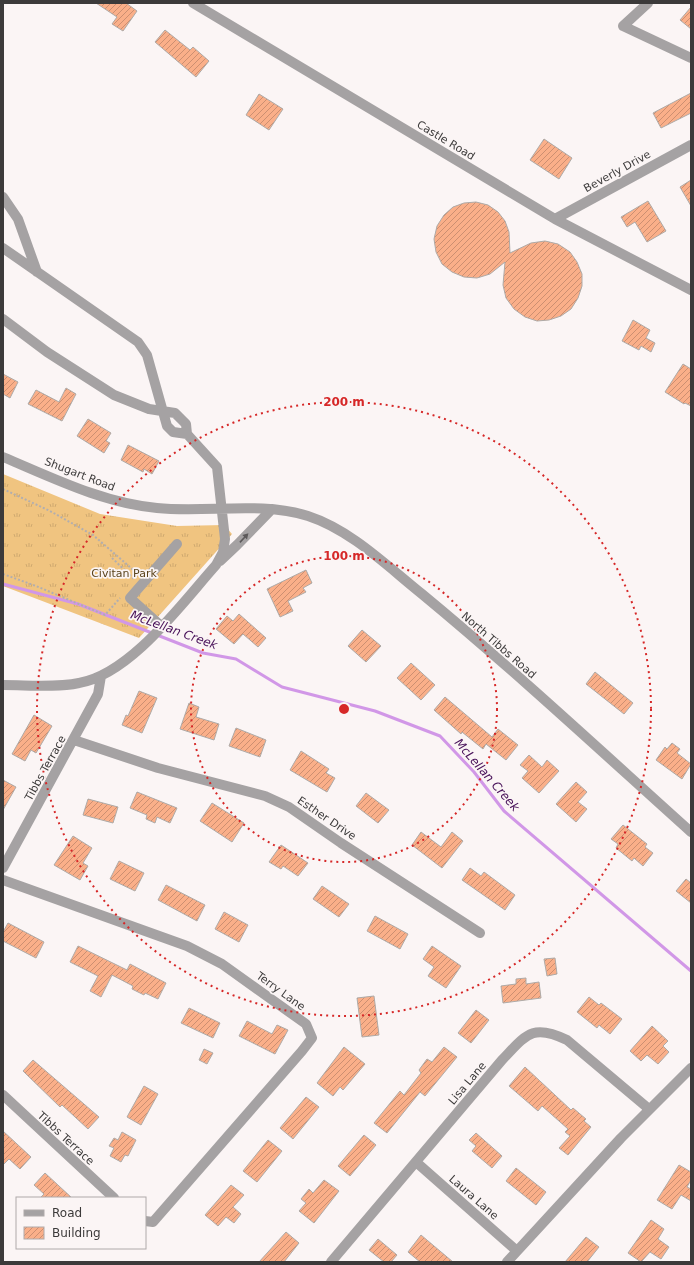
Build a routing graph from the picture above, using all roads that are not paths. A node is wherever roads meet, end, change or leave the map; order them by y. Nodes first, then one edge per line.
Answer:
1 (193, 3) edge
2 (648, 3) edge
3 (691, 58) edge
4 (691, 145) edge
5 (3, 197) edge
6 (555, 219) junction
7 (3, 248) edge
8 (37, 272) junction
9 (691, 290) edge
10 (3, 319) edge
11 (162, 412) junction
12 (187, 434) junction
13 (3, 457) edge
14 (272, 509) junction
15 (223, 510) junction
16 (177, 544) dead end
17 (216, 565) junction
18 (160, 627) junction
19 (101, 676) junction
20 (3, 686) edge
21 (74, 740) junction
22 (691, 832) edge
23 (3, 868) edge
24 (3, 880) edge
25 (480, 933) dead end
26 (691, 1068) edge
27 (3, 1095) edge
28 (649, 1109) junction
29 (416, 1162) junction
30 (113, 1197) edge
31 (149, 1222) edge
32 (517, 1251) junction
33 (331, 1262) edge
34 (507, 1262) edge

1 - 6 street, Castle Road
2 - 3 street
4 - 6 street, Beverly Drive
5 - 8 street
6 - 9 street, Castle Road
7 - 8 street
8 - 11 street
10 - 11 street
11 - 12 street
11 - 12 street
12 - 15 street
13 - 15 street, Shugart Road
14 - 15 street, North Tibbs Road
17 -> 14 street
14 - 22 street, North Tibbs Road
15 - 17 street
16 - 18 street
17 - 18 street
18 - 19 street
19 - 20 street
19 - 21 street, Tibbs Terrace
21 - 23 street, Tibbs Terrace
21 - 25 street, Esther Drive
24 - 31 street, Terry Lane
26 - 28 street
27 - 30 street, Tibbs Terrace
28 - 29 street, Lisa Lane
28 - 32 street
29 - 32 street, Laura Lane
29 - 33 street, Lisa Lane
32 - 34 street

